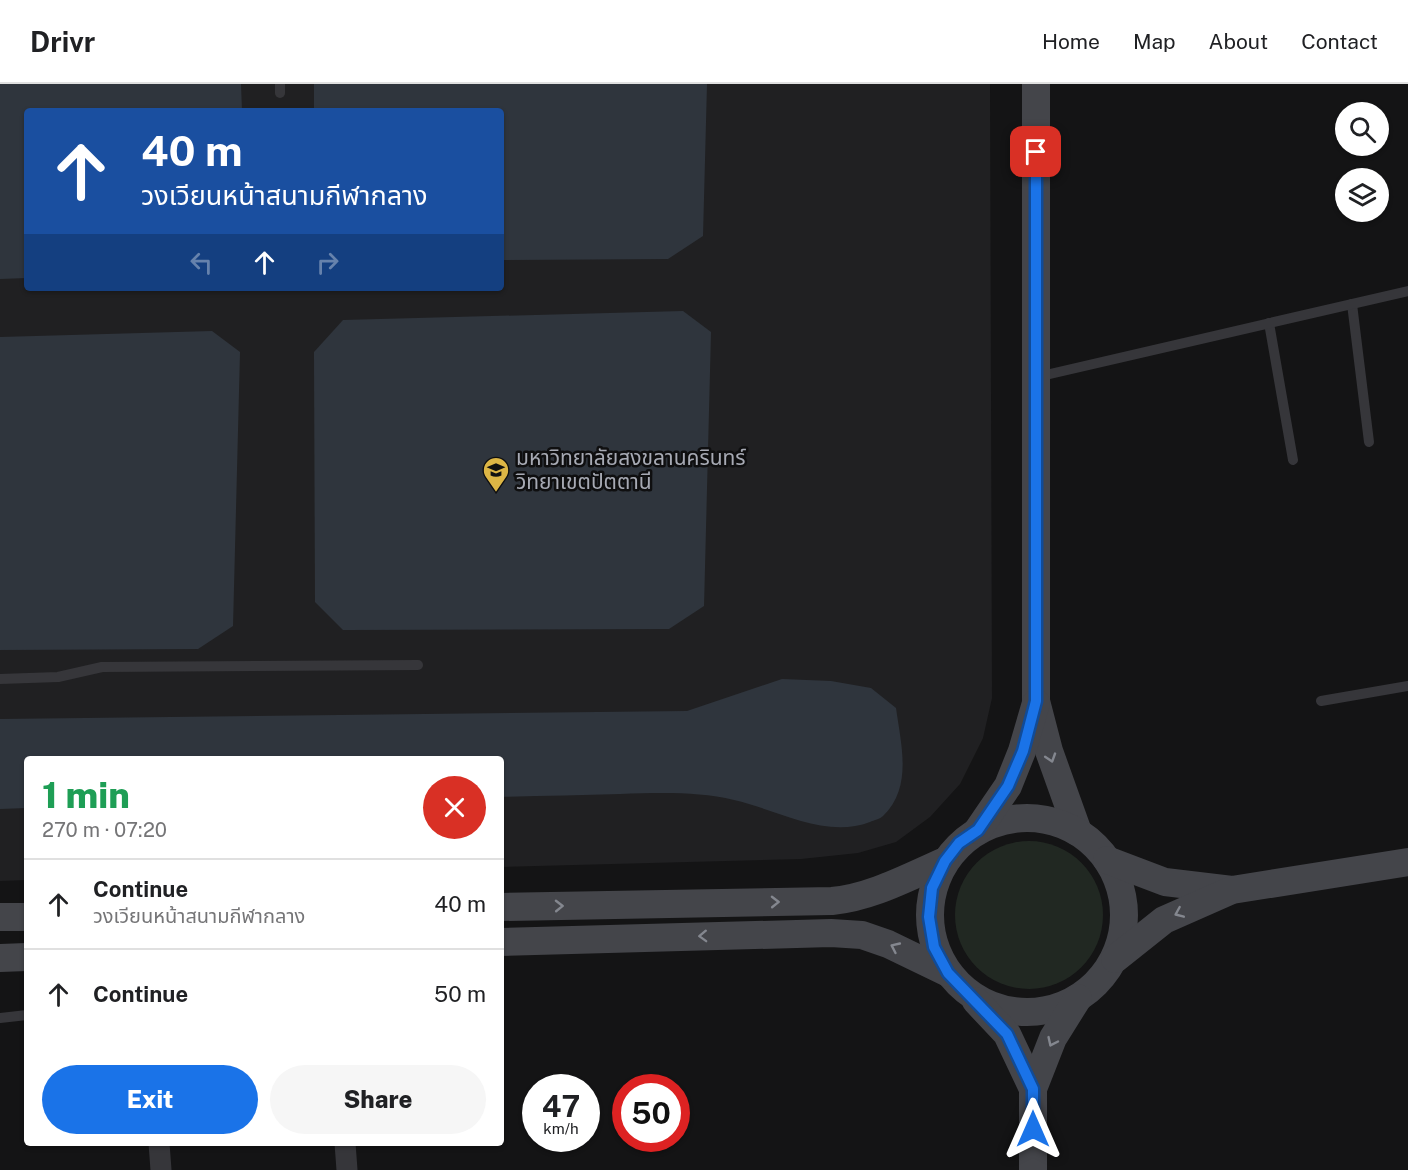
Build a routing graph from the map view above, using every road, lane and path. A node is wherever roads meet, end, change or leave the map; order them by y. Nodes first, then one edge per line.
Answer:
1 (1036, 84) edge
2 (1408, 291) edge
3 (1352, 304) junction
4 (1269, 323) junction
5 (1036, 377) junction
6 (1369, 442) dead end
7 (1293, 460) dead end
8 (418, 665) dead end
9 (0, 680) edge
10 (1408, 686) edge
11 (1036, 701) junction
12 (1321, 701) dead end
13 (978, 830) junction
14 (1078, 832) junction
15 (1107, 860) junction
16 (945, 861) junction
17 (1408, 862) edge
18 (1232, 890) junction
19 (504, 907) edge
20 (24, 916) edge
21 (0, 917) edge
22 (504, 942) edge
23 (24, 957) edge
24 (0, 958) edge
25 (1115, 959) junction
26 (948, 973) junction
27 (968, 993) junction
28 (1078, 998) junction
29 (24, 1016) edge
30 (0, 1018) edge
31 (1033, 1089) junction
32 (159, 1146) edge
33 (345, 1146) edge
34 (161, 1170) edge
35 (347, 1170) edge
36 (1033, 1170) edge

1 - 5 main road
2 - 3 lane
3 - 4 lane
3 - 6 lane
4 - 5 lane
4 - 7 lane
5 - 11 main road
8 - 9 lane
10 - 12 lane
11 - 13 main road
11 -> 14 main road
13 - 14 main road
13 - 16 main road
14 - 15 main road
15 - 18 main road
15 - 25 main road
19 -> 16 main road
16 - 26 main road
17 - 18 main road
18 -> 25 main road
20 - 21 main road
26 -> 22 main road
23 - 24 main road
25 - 28 main road
26 - 27 main road
27 - 28 main road
27 - 31 main road
28 -> 31 main road
29 - 30 lane
31 - 36 main road
32 - 34 street
33 - 35 street

